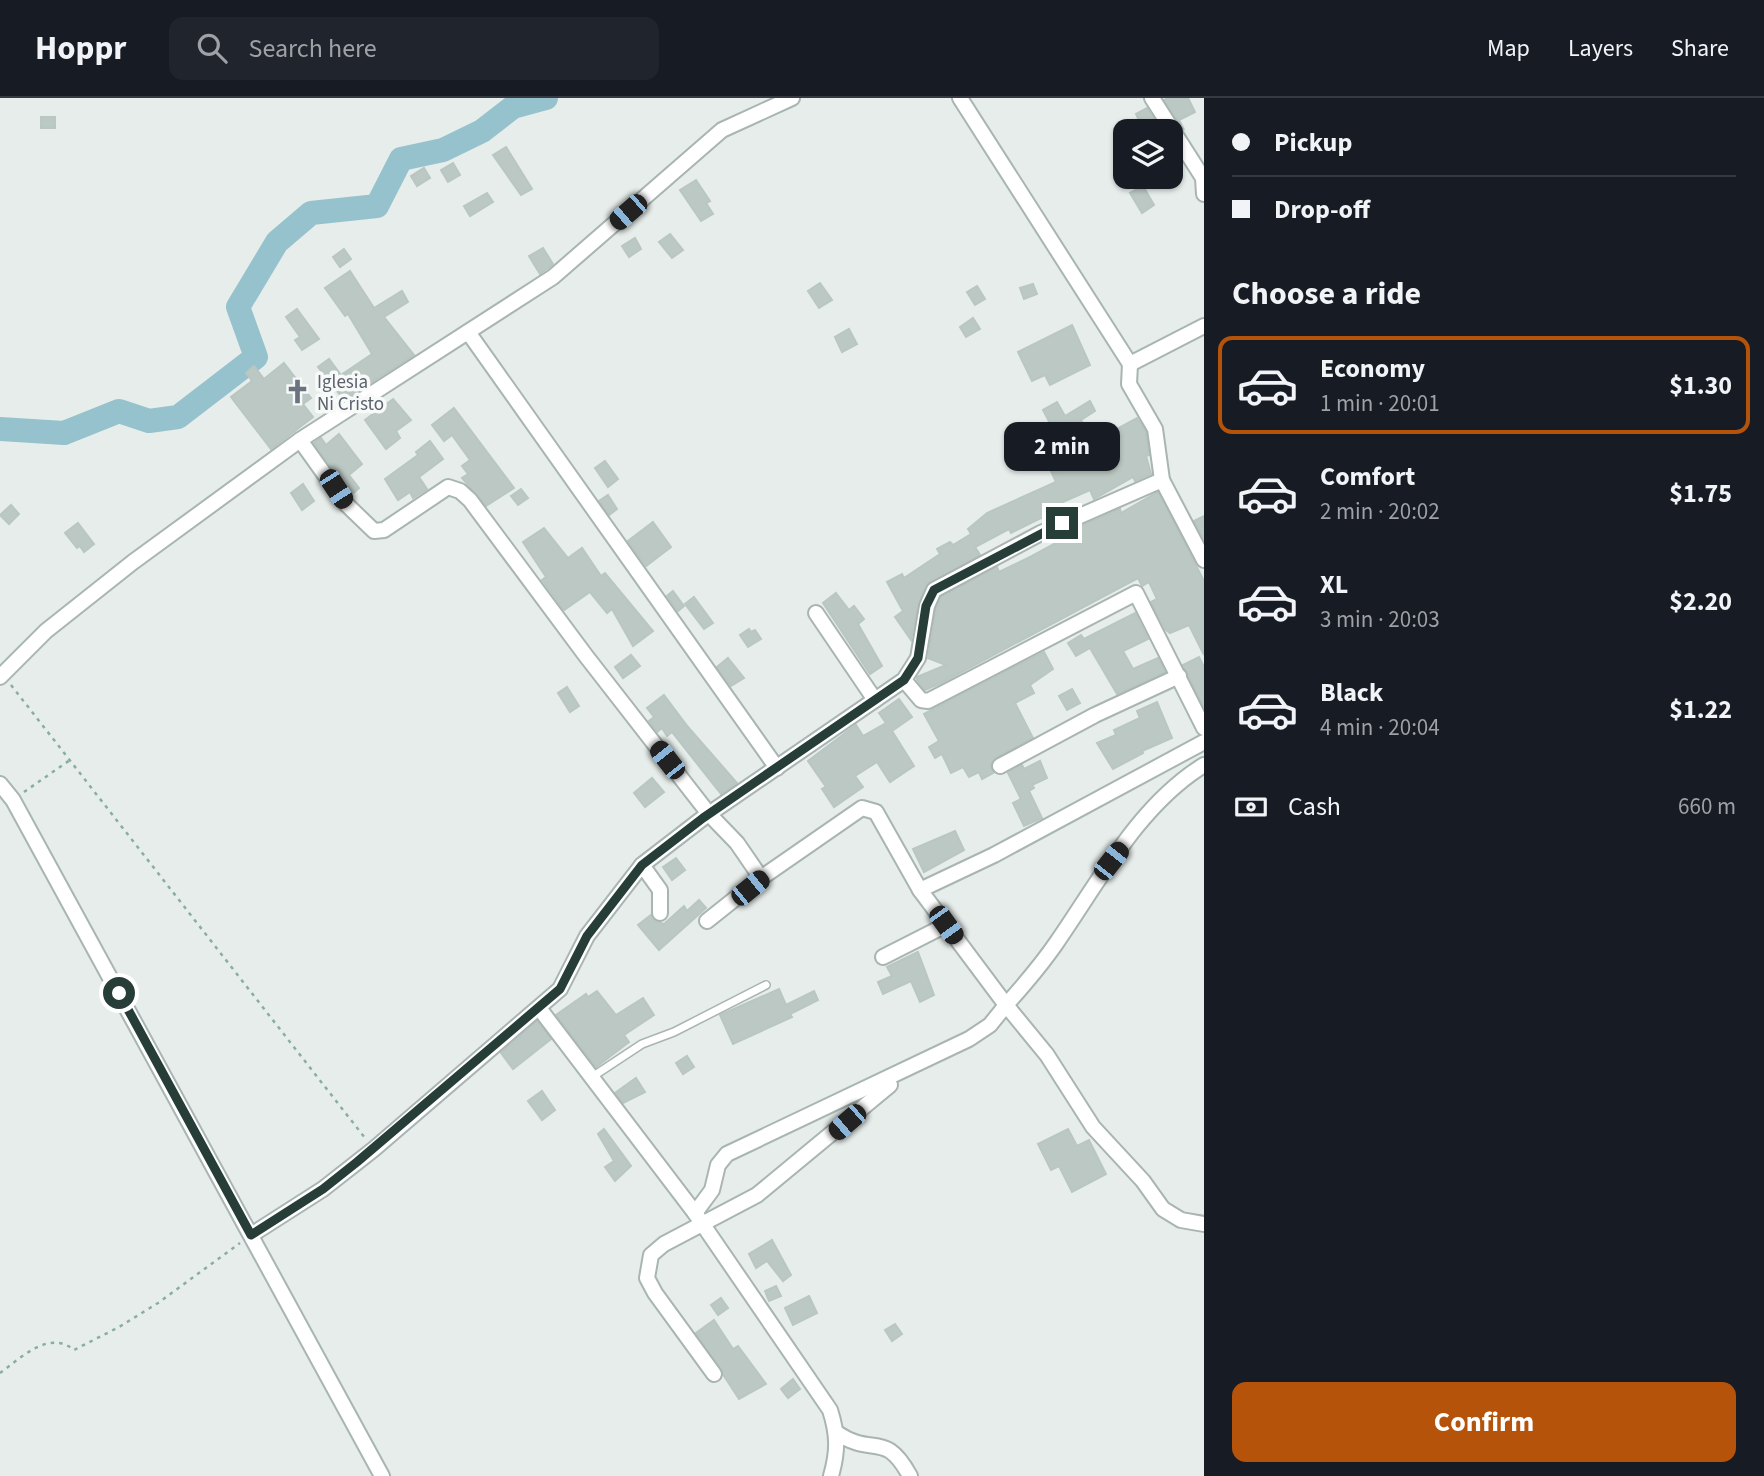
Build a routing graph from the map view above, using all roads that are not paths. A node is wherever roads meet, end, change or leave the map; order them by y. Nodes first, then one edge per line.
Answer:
1 (792, 98) edge
2 (961, 98) edge
3 (1152, 98) edge
4 (1204, 194) edge
5 (1204, 326) edge
6 (468, 332) junction
7 (1130, 364) junction
8 (300, 440) junction
9 (1163, 481) junction
10 (1204, 559) edge
11 (816, 613) dead end
12 (1, 676) edge
13 (1179, 676) junction
14 (904, 680) junction
15 (875, 700) junction
16 (1204, 728) edge
17 (1204, 742) edge
18 (1204, 765) edge
19 (1000, 766) dead end
20 (777, 768) junction
21 (0, 784) edge
22 (709, 814) junction
23 (642, 865) junction
24 (761, 878) junction
25 (920, 890) junction
26 (660, 913) dead end
27 (707, 921) dead end
28 (946, 925) junction
29 (883, 957) dead end
30 (766, 985) dead end
31 (1006, 1005) junction
32 (539, 1008) junction
33 (904, 1072) junction
34 (591, 1077) junction
35 (698, 1219) junction
36 (1204, 1224) edge
37 (251, 1235) junction
38 (714, 1374) dead end
39 (837, 1433) junction
40 (382, 1476) edge
41 (831, 1476) edge
42 (910, 1476) edge

1 - 6 street
2 - 7 street
3 - 4 street
5 - 7 street
6 - 8 street
6 - 20 street
7 - 9 street
8 - 12 street
8 - 22 street
9 - 10 street
9 - 14 street
11 - 15 street
13 - 14 street
13 - 16 street
13 - 19 street
14 - 15 street
15 - 20 street
17 - 25 street
18 - 31 street
20 - 22 street
21 - 37 street
22 - 23 street
22 - 24 street
23 - 26 street
23 - 32 street
24 - 25 street
24 - 27 street
25 - 28 street
28 - 29 street
28 - 31 street
30 - 34 lane
31 - 33 street
31 - 36 street
32 - 34 street
32 - 37 street
33 - 35 street
33 - 35 street
34 - 35 street
35 - 38 street
35 - 39 street
37 - 40 street
39 - 41 street
39 - 42 street

